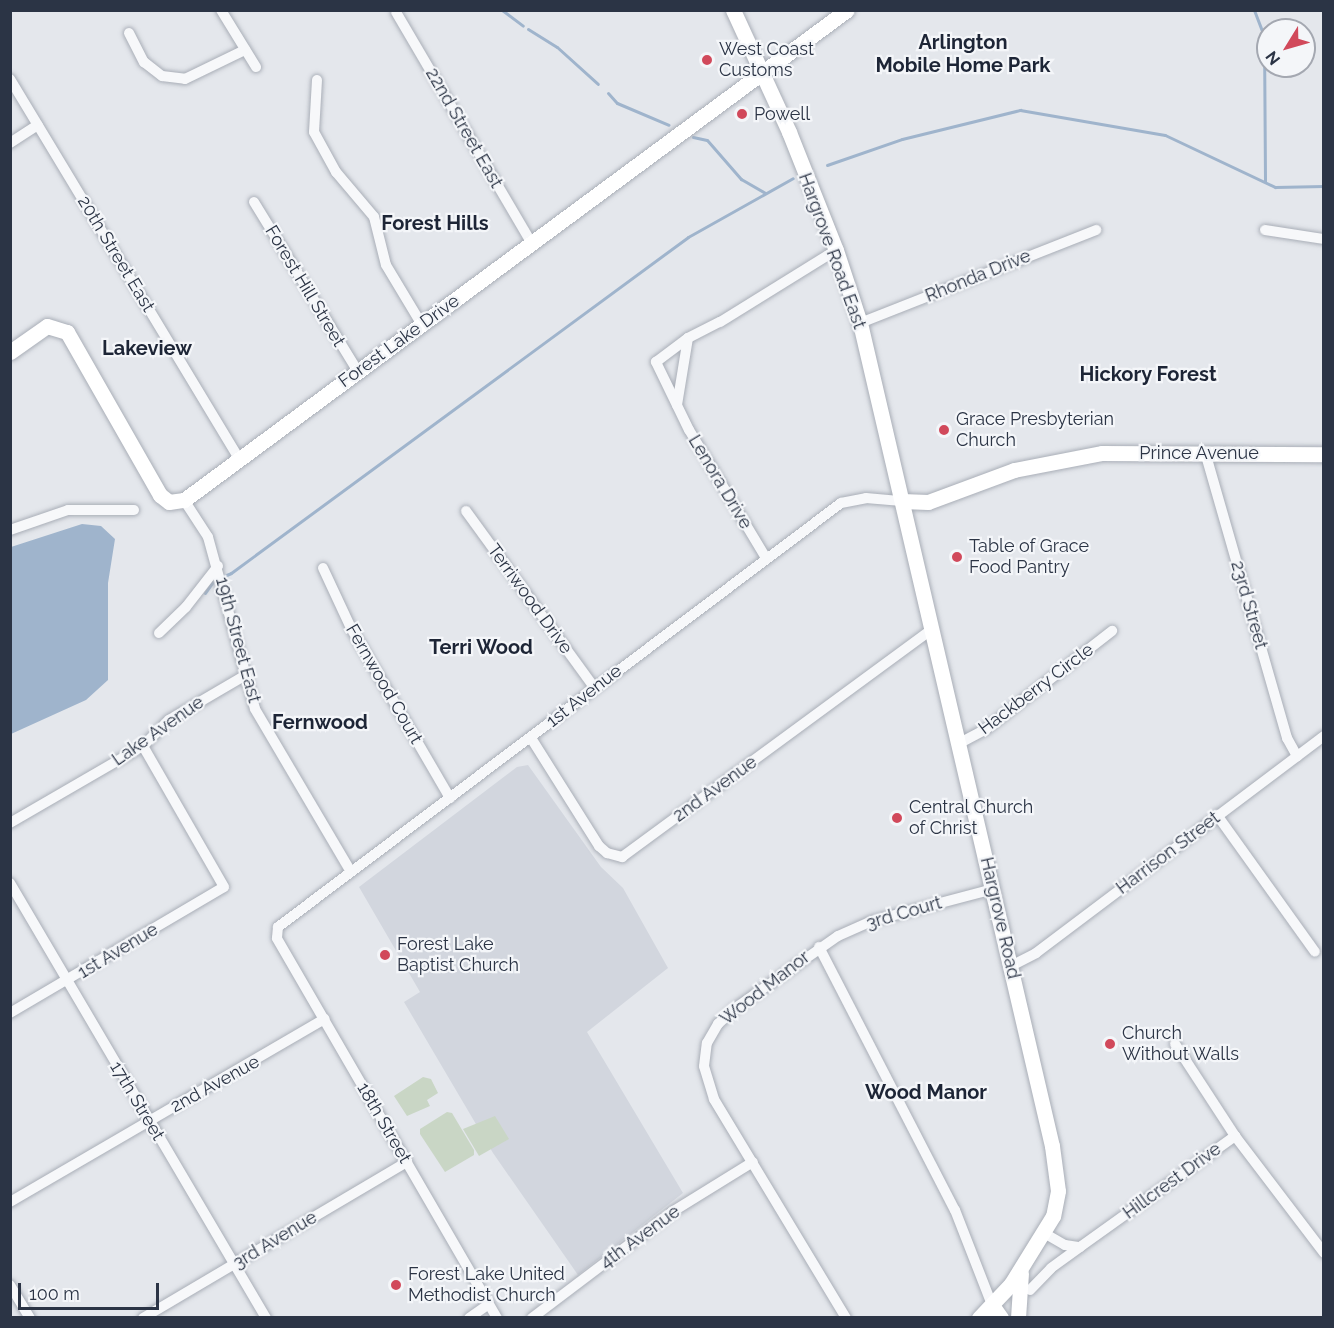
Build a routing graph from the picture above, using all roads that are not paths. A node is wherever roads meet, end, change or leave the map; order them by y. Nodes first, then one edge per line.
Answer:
1 (221, 10) edge
2 (733, 10) edge
3 (396, 12) edge
4 (844, 13) edge
5 (129, 33) dead end
6 (245, 50) junction
7 (256, 67) dead end
8 (762, 74) junction
9 (10, 79) edge
10 (317, 80) dead end
11 (38, 125) junction
12 (10, 143) edge
13 (254, 202) dead end
14 (1096, 230) dead end
15 (1265, 230) dead end
16 (1323, 239) edge
17 (532, 244) junction
18 (836, 250) junction
19 (860, 323) junction
20 (422, 325) junction
21 (688, 338) junction
22 (10, 352) edge
23 (357, 370) junction
24 (677, 405) junction
25 (1205, 452) junction
26 (1323, 454) edge
27 (240, 460) junction
28 (183, 500) junction
29 (903, 501) junction
30 (134, 510) dead end
31 (466, 511) dead end
32 (10, 530) edge
33 (766, 558) junction
34 (218, 566) junction
35 (323, 568) dead end
36 (932, 629) junction
37 (1112, 631) dead end
38 (159, 633) dead end
39 (244, 676) junction
40 (594, 687) junction
41 (1323, 736) edge
42 (531, 738) junction
43 (958, 744) junction
44 (143, 746) junction
45 (1297, 756) junction
46 (450, 798) junction
47 (1217, 815) junction
48 (10, 823) edge
49 (351, 872) junction
50 (10, 883) edge
51 (993, 889) junction
52 (278, 927) joint
53 (819, 947) junction
54 (1315, 952) dead end
55 (1011, 966) junction
56 (68, 982) junction
57 (10, 1013) edge
58 (325, 1019) junction
59 (1175, 1044) dead end
60 (150, 1121) junction
61 (1235, 1136) junction
62 (407, 1162) junction
63 (753, 1162) junction
64 (10, 1202) edge
65 (1044, 1233) junction
66 (1080, 1247) junction
67 (1323, 1253) edge
68 (234, 1264) junction
69 (1022, 1267) junction
70 (10, 1285) edge
71 (1030, 1290) dead end
72 (489, 1304) junction
73 (996, 1311) edge
74 (30, 1317) edge
75 (142, 1317) edge
76 (266, 1317) edge
77 (469, 1317) edge
78 (498, 1317) edge
79 (532, 1317) edge
80 (846, 1317) edge
81 (979, 1317) edge
82 (1018, 1317) edge

1 - 6 street
2 - 8 street, Hargrove Road East
3 - 17 street, 22nd Street East
4 - 8 street, Forest Lake Drive
5 - 6 street
6 - 7 street
8 - 17 street, Forest Lake Drive
8 - 18 street, Hargrove Road East
9 - 11 street, 20th Street East
10 - 20 street
11 - 12 street
11 - 27 street, 20th Street East
13 - 23 street, Forest Hill Street
14 - 19 street, Rhonda Drive
15 - 16 street
17 - 20 street, Forest Lake Drive
18 - 19 street, Hargrove Road East
18 - 21 street, Lenora Drive
19 - 29 street, Hargrove Road East
20 - 23 street, Forest Lake Drive
21 - 24 street
21 - 24 street, Lenora Drive
22 - 28 street
23 - 27 street, Forest Lake Drive
24 - 33 street, Lenora Drive
25 - 26 street, Prince Avenue
25 - 29 street, Prince Avenue
25 - 45 street, 23rd Street
27 - 28 street, Forest Lake Drive
28 - 34 street, 19th Street East
29 - 33 street, 1st Avenue
29 - 36 street, Hargrove Road
30 - 32 street
31 - 40 street, Terriwood Drive
33 - 40 street, 1st Avenue
34 - 38 street
34 - 39 street, 19th Street East
35 - 46 street, Fernwood Court
36 - 42 street, 2nd Avenue
36 - 43 street, Hargrove Road
37 - 43 street, Hackberry Circle
39 - 44 street, Lake Avenue
39 - 49 street, 19th Street East
40 - 42 street, 1st Avenue
41 - 45 street, Harrison Street
42 - 46 street, 1st Avenue
43 - 51 street, Hargrove Road
44 - 48 street, Lake Avenue
44 - 56 street, 1st Avenue
45 - 47 street, Harrison Street
46 - 49 street, 1st Avenue
47 - 54 street
47 - 55 street, Harrison Street
49 - 52 street, 1st Avenue
50 - 56 street, 17th Street
51 - 53 street, 3rd Court
51 - 55 street, Hargrove Road
52 - 58 street, 18th Street
53 - 63 street, Wood Manor
53 - 73 street, Wood Manor
55 - 65 street, Hargrove Road
56 - 57 street, 1st Avenue
56 - 60 street, 17th Street
58 - 60 street, 2nd Avenue
58 - 62 street, 18th Street
59 - 61 street
60 - 64 street, 2nd Avenue
60 - 68 street, 17th Street
61 - 66 street, Hillcrest Drive
61 - 67 street, Hillcrest Drive
62 - 68 street, 3rd Avenue
62 - 72 street, 18th Street
63 - 79 street, 4th Avenue
63 - 80 street, Wood Manor
65 - 66 street
65 - 69 street, Hargrove Road
66 - 71 street, Hillcrest Drive
68 - 75 street, 3rd Avenue
68 - 76 street, 17th Street
69 - 73 street, Hargrove Road
69 - 82 street
70 - 74 street
72 - 77 street
72 - 78 street, 18th Street
73 - 81 street, Hargrove Road

